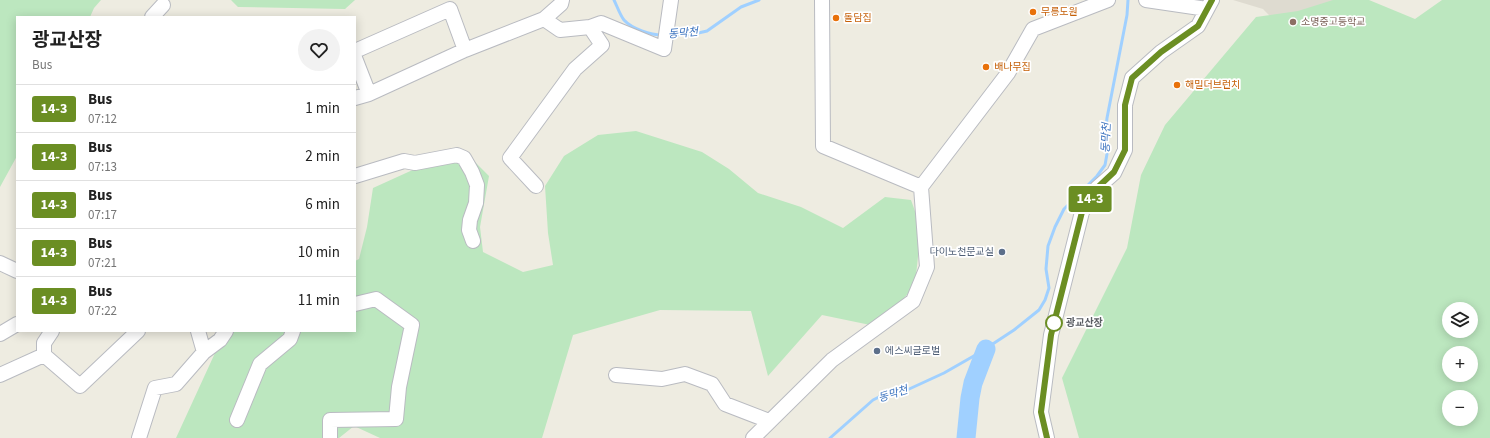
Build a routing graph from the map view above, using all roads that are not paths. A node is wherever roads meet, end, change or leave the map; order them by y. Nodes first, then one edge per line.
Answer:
1 (562, 0) edge
2 (671, 0) edge
3 (822, 0) edge
4 (1108, 0) edge
5 (1146, 0) edge
6 (1209, 4) edge
7 (163, 5) dead end
8 (153, 16) edge
9 (544, 19) junction
10 (590, 27) junction
11 (465, 50) junction
12 (356, 51) edge
13 (356, 61) edge
14 (369, 94) junction
15 (356, 98) edge
16 (356, 176) edge
17 (536, 186) dead end
18 (921, 187) junction
19 (473, 241) dead end
20 (0, 263) edge
21 (16, 271) edge
22 (356, 304) edge
23 (16, 325) edge
24 (51, 332) edge
25 (137, 332) edge
26 (198, 332) edge
27 (225, 332) edge
28 (293, 332) edge
29 (0, 334) edge
30 (204, 352) junction
31 (44, 355) junction
32 (0, 375) edge
33 (616, 375) dead end
34 (237, 420) dead end
35 (769, 421) junction
36 (139, 438) edge
37 (330, 438) edge
38 (753, 438) edge
39 (1047, 438) edge

1 - 9 street
2 - 10 street
3 - 18 street
4 - 18 street
5 - 6 street
6 - 39 street
7 - 8 street
9 - 10 street
9 - 11 street
10 - 17 street
11 - 12 street
11 - 14 street
13 - 14 street
14 - 15 street
16 - 19 street
18 - 35 street
20 - 21 street
22 - 37 street
23 - 29 street
24 - 31 street
25 - 31 street
26 - 30 street
27 - 30 street
28 - 34 street
30 - 36 street
31 - 32 street
33 - 35 street
35 - 38 street

